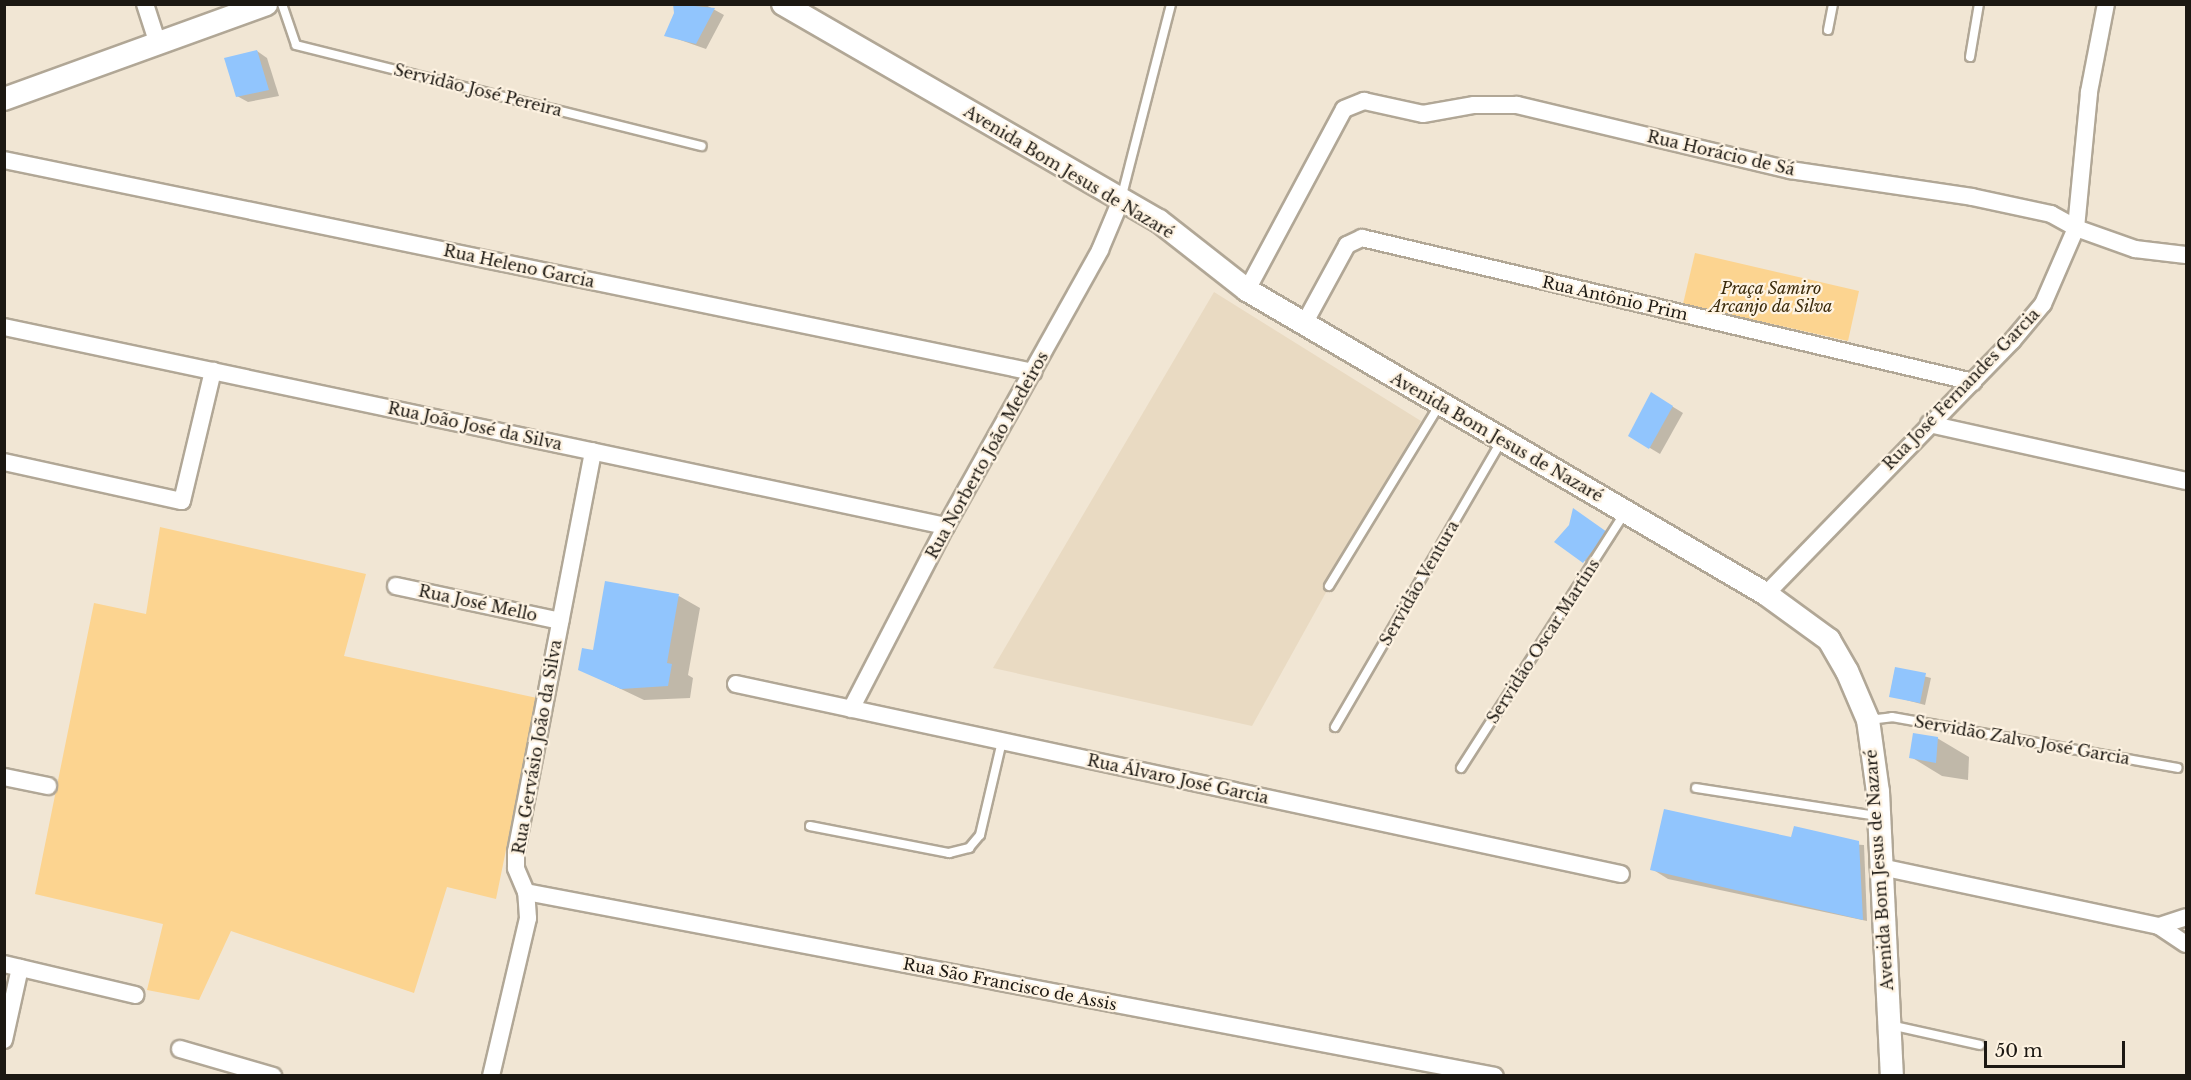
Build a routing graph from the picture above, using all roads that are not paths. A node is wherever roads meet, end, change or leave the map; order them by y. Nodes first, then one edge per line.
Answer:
1 (145, 4) edge
2 (266, 4) edge
3 (282, 4) edge
4 (783, 4) edge
5 (1171, 4) edge
6 (1833, 4) edge
7 (1979, 4) edge
8 (2106, 4) edge
9 (1828, 30) dead end
10 (158, 44) junction
11 (1970, 57) dead end
12 (4, 99) edge
13 (702, 146) dead end
14 (4, 160) edge
15 (1121, 200) junction
16 (2076, 228) junction
17 (2187, 255) edge
18 (1247, 290) junction
19 (1304, 324) junction
20 (4, 327) edge
21 (213, 371) junction
22 (1033, 372) junction
23 (1972, 382) junction
24 (1439, 406) junction
25 (1929, 424) junction
26 (1502, 439) junction
27 (592, 451) junction
28 (4, 462) edge
29 (2187, 481) edge
30 (1625, 513) junction
31 (946, 526) junction
32 (396, 586) dead end
33 (1329, 586) dead end
34 (1766, 594) junction
35 (560, 621) junction
36 (736, 684) dead end
37 (850, 709) junction
38 (1868, 720) junction
39 (1335, 727) dead end
40 (1002, 741) junction
41 (1461, 768) dead end
42 (2176, 768) dead end
43 (4, 777) edge
44 (48, 786) dead end
45 (1696, 788) dead end
46 (1879, 817) junction
47 (810, 826) dead end
48 (1881, 867) junction
49 (1621, 874) dead end
50 (526, 892) junction
51 (2187, 917) edge
52 (2159, 926) junction
53 (2187, 944) edge
54 (12, 966) edge
55 (135, 995) dead end
56 (1889, 1025) junction
57 (4, 1040) edge
58 (1980, 1045) dead end
59 (180, 1049) dead end
60 (273, 1076) edge
61 (491, 1076) edge
62 (1495, 1076) edge
63 (1892, 1076) edge

1 - 10 street
2 - 10 main road
3 - 13 lane, Servidão José Pereira
4 - 15 main road, Avenida Bom Jesus de Nazaré
5 - 15 lane
6 - 9 lane
7 - 11 lane
8 - 16 street, Rua José Fernandes Garcia
10 - 12 main road
14 - 22 street, Rua Heleno Garcia
15 - 18 main road, Avenida Bom Jesus de Nazaré
15 - 22 street, Rua Norberto João Medeiros
16 - 17 street, Rua Horácio de Sá
16 - 18 street, Rua Horácio de Sá
16 - 23 street, Rua José Fernandes Garcia
18 - 19 main road, Avenida Bom Jesus de Nazaré
19 - 23 street, Rua Antônio Prim
19 - 24 main road, Avenida Bom Jesus de Nazaré
20 - 21 street, Rua João José da Silva
21 - 27 street, Rua João José da Silva
21 - 28 street
22 - 31 street, Rua Norberto João Medeiros
23 - 25 street, Rua José Fernandes Garcia
24 - 26 main road, Avenida Bom Jesus de Nazaré
24 - 33 lane
25 - 29 street
25 - 34 street, Rua José Fernandes Garcia
26 - 30 main road, Avenida Bom Jesus de Nazaré
26 - 39 lane, Servidão Ventura
27 - 31 street, Rua João José da Silva
27 - 35 street, Rua Gervásio João da Silva
30 - 34 main road, Avenida Bom Jesus de Nazaré
30 - 41 lane, Servidão Oscar Martins
31 - 37 street, Rua Norberto João Medeiros
32 - 35 street, Rua José Mello
34 - 38 main road, Avenida Bom Jesus de Nazaré
35 - 50 street, Rua Gervásio João da Silva
36 - 37 street, Rua Álvaro José Garcia
37 - 40 street, Rua Álvaro José Garcia
38 - 42 lane, Servidão Zalvo José Garcia
38 - 46 main road, Avenida Bom Jesus de Nazaré
40 - 47 lane
40 - 49 street, Rua Álvaro José Garcia
43 - 44 street
45 - 46 lane
46 - 48 main road, Avenida Bom Jesus de Nazaré
48 - 52 street
48 - 56 main road, Avenida Bom Jesus de Nazaré
50 - 61 street, Rua Gervásio João da Silva
50 - 62 street, Rua São Francisco de Assis
51 - 52 street
52 - 53 street
54 - 55 street
54 - 57 street
56 - 58 lane
56 - 63 main road, Avenida Bom Jesus de Nazaré
59 - 60 street

